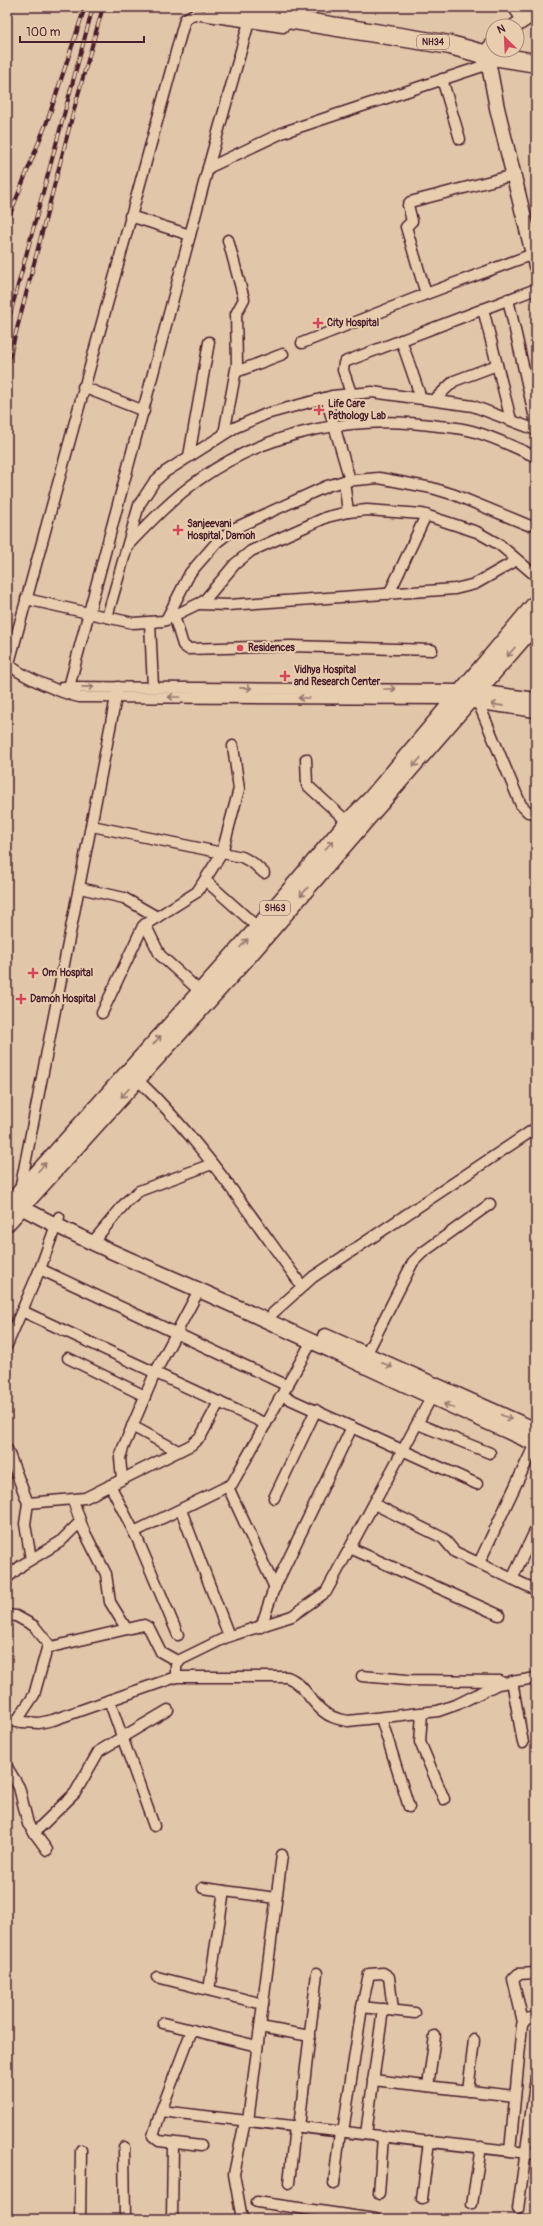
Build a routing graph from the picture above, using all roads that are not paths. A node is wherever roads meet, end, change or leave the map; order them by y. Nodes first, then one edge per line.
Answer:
1 (213, 7) edge
2 (265, 7) edge
3 (513, 7) edge
4 (536, 12) edge
5 (517, 18) edge
6 (525, 19) edge
7 (249, 22) junction
8 (410, 38) junction
9 (485, 53) edge
10 (485, 54) edge
11 (525, 57) edge
12 (488, 58) edge
13 (512, 58) edge
14 (536, 58) edge
15 (536, 63) edge
16 (442, 79) junction
17 (460, 139) dead end
18 (208, 168) junction
19 (514, 175) junction
20 (130, 216) junction
21 (190, 235) junction
22 (228, 240) dead end
23 (535, 260) edge
24 (536, 289) edge
25 (426, 294) junction
26 (508, 300) junction
27 (483, 309) junction
28 (401, 340) junction
29 (209, 342) dead end
30 (302, 343) dead end
31 (283, 354) dead end
32 (497, 365) junction
33 (236, 372) junction
34 (84, 387) junction
35 (352, 393) junction
36 (326, 398) junction
37 (421, 398) junction
38 (434, 400) junction
39 (144, 411) junction
40 (511, 420) junction
41 (536, 423) edge
42 (334, 425) junction
43 (536, 430) edge
44 (224, 434) junction
45 (189, 456) junction
46 (536, 457) edge
47 (347, 481) junction
48 (348, 512) junction
49 (426, 515) junction
50 (528, 525) dead end
51 (128, 544) junction
52 (517, 560) junction
53 (536, 576) edge
54 (389, 594) junction
55 (26, 599) junction
56 (536, 603) edge
57 (199, 604) junction
58 (90, 614) junction
59 (107, 617) junction
60 (170, 618) junction
61 (150, 623) junction
62 (536, 623) edge
63 (432, 650) dead end
64 (69, 686) junction
65 (49, 687) junction
66 (153, 687) junction
67 (117, 692) junction
68 (223, 693) junction
69 (469, 696) junction
70 (536, 700) edge
71 (536, 710) edge
72 (232, 746) dead end
73 (306, 759) dead end
74 (536, 813) edge
75 (92, 826) junction
76 (353, 826) junction
77 (222, 853) junction
78 (264, 873) dead end
79 (205, 880) junction
80 (80, 888) junction
81 (156, 917) junction
82 (144, 924) junction
83 (262, 931) junction
84 (204, 996) junction
85 (102, 1013) dead end
86 (140, 1070) junction
87 (536, 1128) edge
88 (212, 1164) junction
89 (15, 1200) edge
90 (490, 1204) dead end
91 (57, 1221) junction
92 (7, 1223) edge
93 (95, 1240) junction
94 (40, 1269) junction
95 (302, 1286) junction
96 (199, 1290) junction
97 (22, 1311) junction
98 (273, 1313) junction
99 (175, 1333) junction
100 (312, 1341) junction
101 (7, 1345) edge
102 (366, 1355) junction
103 (68, 1358) dead end
104 (155, 1372) junction
105 (288, 1386) junction
106 (145, 1396) junction
107 (283, 1396) junction
108 (431, 1398) junction
109 (219, 1402) junction
110 (316, 1410) junction
111 (266, 1424) junction
112 (418, 1424) junction
113 (132, 1426) junction
114 (352, 1427) junction
115 (536, 1439) edge
116 (7, 1449) edge
117 (404, 1450) junction
118 (178, 1451) junction
119 (490, 1453) dead end
120 (10, 1467) edge
121 (122, 1479) junction
122 (477, 1484) dead end
123 (110, 1485) junction
124 (228, 1487) junction
125 (274, 1498) dead end
126 (73, 1500) junction
127 (28, 1503) junction
128 (374, 1504) junction
129 (181, 1510) junction
130 (80, 1522) junction
131 (536, 1529) edge
132 (134, 1532) junction
133 (350, 1548) junction
134 (31, 1559) junction
135 (479, 1563) junction
136 (7, 1578) edge
137 (512, 1578) junction
138 (275, 1588) junction
139 (536, 1590) edge
140 (7, 1615) edge
141 (499, 1615) dead end
142 (261, 1627) junction
143 (126, 1628) junction
144 (178, 1635) dead end
145 (229, 1636) junction
146 (48, 1645) junction
147 (179, 1662) junction
148 (362, 1676) dead end
149 (176, 1678) junction
150 (536, 1678) edge
151 (509, 1681) junction
152 (109, 1700) junction
153 (168, 1710) dead end
154 (422, 1713) junction
155 (381, 1718) junction
156 (12, 1722) edge
157 (122, 1736) junction
158 (523, 1743) dead end
159 (7, 1767) edge
160 (444, 1799) dead end
161 (409, 1807) dead end
162 (154, 1826) dead end
163 (34, 1833) junction
164 (48, 1850) dead end
165 (282, 1856) dead end
166 (203, 1888) dead end
167 (224, 1891) junction
168 (276, 1898) junction
169 (317, 1973) dead end
170 (536, 1973) edge
171 (157, 1977) dead end
172 (209, 1990) junction
173 (263, 2004) junction
174 (362, 2007) junction
175 (388, 2010) junction
176 (415, 2013) dead end
177 (536, 2017) edge
178 (523, 2022) junction
179 (164, 2023) dead end
180 (260, 2027) junction
181 (192, 2030) junction
182 (310, 2036) junction
183 (435, 2036) dead end
184 (474, 2040) dead end
185 (258, 2046) junction
186 (536, 2077) edge
187 (373, 2080) junction
188 (428, 2086) junction
189 (468, 2090) junction
190 (515, 2096) junction
191 (161, 2111) junction
192 (246, 2121) junction
193 (297, 2127) junction
194 (342, 2131) junction
195 (366, 2134) junction
196 (383, 2136) junction
197 (429, 2141) junction
198 (173, 2143) junction
199 (201, 2146) dead end
200 (124, 2147) dead end
201 (481, 2147) junction
202 (81, 2150) dead end
203 (510, 2151) junction
204 (532, 2153) edge
205 (289, 2183) dead end
206 (334, 2184) dead end
207 (379, 2194) dead end
208 (422, 2199) dead end
209 (257, 2202) dead end
210 (472, 2204) dead end
211 (518, 2209) dead end
212 (80, 2219) edge
213 (125, 2219) edge
214 (172, 2219) edge
215 (242, 2219) edge
216 (375, 2219) edge

1 - 8 highway, NH34
2 - 8 street
3 - 5 street
4 - 6 main road
7 - 8 street
7 - 18 street
7 - 20 street
8 - 9 highway, NH34
10 - 16 street
11 - 14 highway, NH34
12 - 19 main road
13 - 15 highway, NH34
16 - 17 street
16 - 18 street
18 - 21 street
19 - 23 main road
19 - 25 street
20 - 21 street
20 - 34 street
21 - 39 street
22 - 33 street
23 - 25 street
24 - 26 street
25 - 30 street
26 - 27 street
26 - 41 street
27 - 28 street
27 - 32 street
28 - 35 street
28 - 37 street
29 - 45 street
31 - 33 street
32 - 38 street
32 - 40 street
33 - 44 street
34 - 39 street
34 - 55 street
35 - 36 street
35 - 37 street
36 - 42 street
36 - 44 street
37 - 38 street
38 - 40 street
39 - 58 street
40 - 43 street
42 - 46 street
42 - 47 street
42 - 51 street
44 - 45 street
45 - 51 street
47 - 48 street
47 - 50 street
47 - 60 street
48 - 49 street
48 - 57 street
49 - 52 street
49 - 54 street
51 - 59 street
52 - 53 street
52 - 54 street
54 - 57 street
55 - 58 street
55 - 65 street
56 - 69 main road, SH63
57 - 60 street
58 - 59 street
58 - 64 street
59 - 61 street
60 - 61 street
60 - 63 street
61 - 66 street
62 -> 69 main road, SH63
64 - 65 street
64 -> 67 street
65 - 67 street
66 - 67 street
66 - 68 street
68 -> 67 street
67 - 75 street
68 - 69 street
69 - 70 main road
71 -> 69 main road
69 - 74 street
69 - 76 main road, SH63
72 - 77 street
73 - 76 street
75 - 77 street
75 - 80 street
76 - 83 main road, SH63
77 - 78 street
77 - 79 street
79 - 81 street
79 - 83 street
80 - 81 street
80 - 89 street
81 - 82 street
82 - 84 street
82 - 85 street
83 - 84 main road, SH63
84 - 86 main road, SH63
86 - 88 street
86 - 89 main road, SH63
87 - 95 street
88 - 93 street
88 - 95 street
89 - 91 main road
89 - 92 main road, SH63
90 - 102 street
91 - 93 main road
91 - 94 street
93 - 96 main road
93 - 98 main road
94 - 97 street
94 - 99 street
95 - 98 street
96 - 99 street
96 - 100 main road
97 - 101 street
97 - 104 street
98 - 102 main road
99 - 104 street
99 - 105 street
100 - 105 street
100 - 108 main road
102 -> 115 main road
103 - 106 street
104 - 106 street
104 - 109 street
105 - 107 street
106 - 113 street
107 - 110 street
107 - 111 street
108 - 112 street
115 -> 108 main road
109 - 111 street
109 - 118 street
110 - 114 street
110 - 125 street
111 - 124 street
112 - 117 street
112 - 119 street
113 - 118 street
113 - 121 street
114 - 117 street
114 - 138 street
115 - 135 street
116 - 120 street
117 - 122 street
117 - 128 street
118 - 121 street
120 - 127 street
121 - 123 street
123 - 126 street
123 - 132 street
124 - 129 street
124 - 138 street
126 - 127 street
126 - 130 street
127 - 134 street
128 - 133 street
128 - 135 street
129 - 132 street
129 - 145 street
130 - 134 street
130 - 143 street
131 - 137 street
132 - 144 street
133 - 141 street
133 - 142 street
134 - 136 street
135 - 137 street
137 - 139 street
138 - 142 street
140 - 146 street
142 - 145 street
143 - 146 street
143 - 147 street
145 - 147 street
146 - 156 street
147 - 149 street
148 - 151 street
149 - 152 street
149 - 155 street
150 - 151 street
151 - 154 street
151 - 158 street
152 - 156 street
152 - 157 street
153 - 157 street
154 - 155 street
154 - 160 street
155 - 161 street
157 - 162 street
157 - 163 street
159 - 163 street
163 - 164 street
165 - 168 street
166 - 167 street
167 - 168 street
167 - 172 street
168 - 173 street
169 - 182 street
170 - 178 street
171 - 172 street
172 - 173 street
173 - 180 street
174 - 175 street
174 - 175 street
174 - 194 street
175 - 176 street
175 - 187 street
177 - 178 street
178 - 190 street
179 - 181 street
180 - 182 street
180 - 185 street
181 - 185 street
181 - 191 street
182 - 193 street
183 - 188 street
184 - 189 street
185 - 192 street
186 - 204 street
187 - 188 street
187 - 195 street
188 - 189 street
189 - 190 street
190 - 203 street
191 - 192 street
191 - 198 street
192 - 193 street
192 - 215 street
193 - 194 street
193 - 205 street
194 - 195 street
194 - 206 street
195 - 196 street
196 - 197 street
196 - 207 street
197 - 201 street
197 - 208 street
198 - 199 street
198 - 214 street
200 - 213 street
201 - 203 street
201 - 210 street
202 - 212 street
203 - 204 street
204 - 211 street
209 - 216 street

